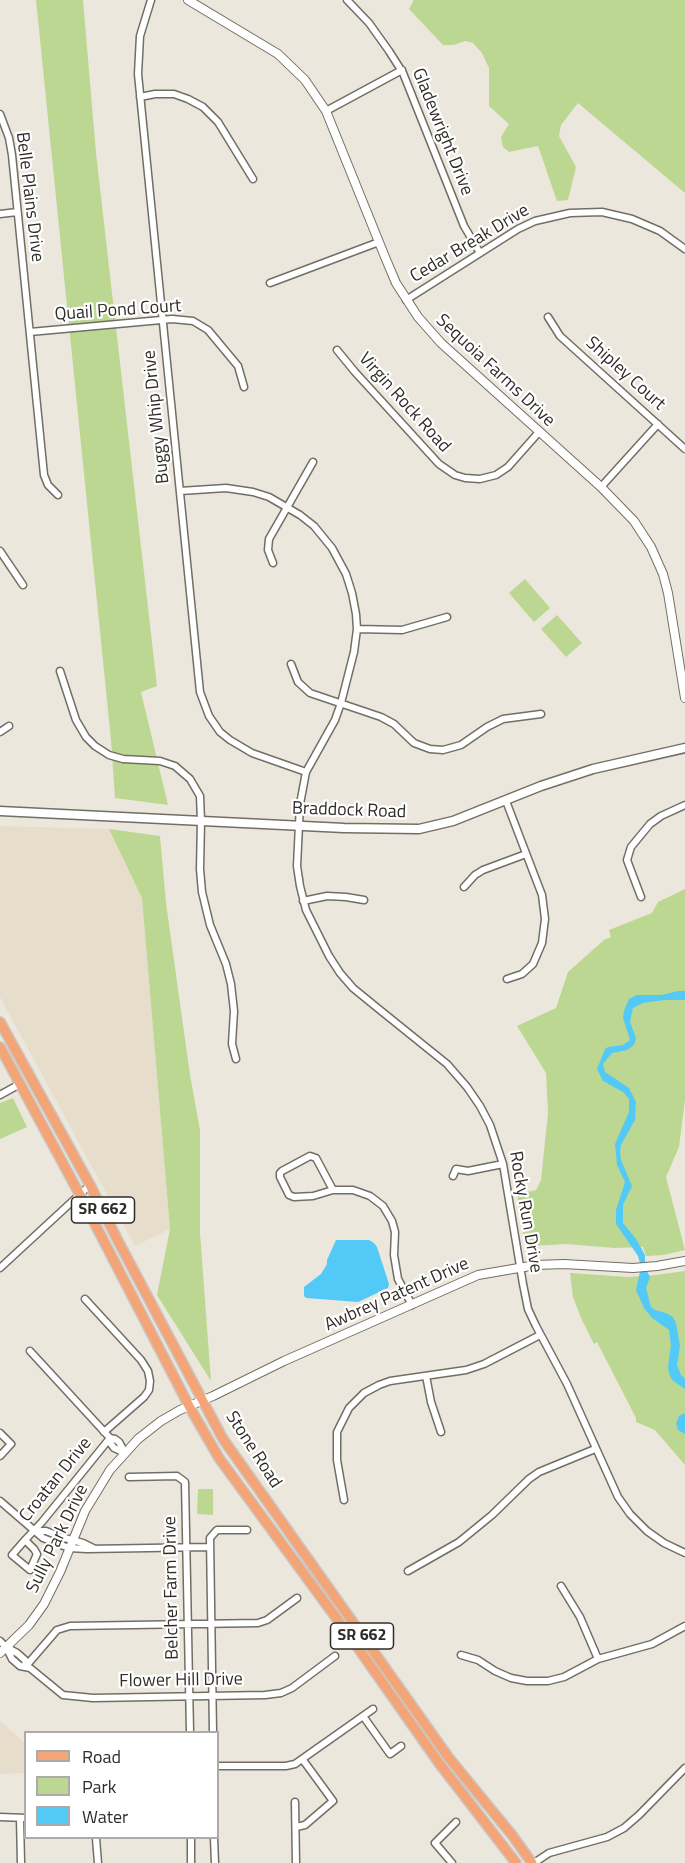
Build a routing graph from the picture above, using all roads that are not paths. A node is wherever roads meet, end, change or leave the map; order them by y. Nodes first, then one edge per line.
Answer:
1 (152, 0) edge
2 (188, 0) edge
3 (347, 0) edge
4 (402, 70) junction
5 (140, 97) junction
6 (326, 111) junction
7 (0, 114) edge
8 (254, 179) dead end
9 (17, 212) junction
10 (0, 214) edge
11 (379, 242) junction
12 (685, 249) edge
13 (480, 253) junction
14 (270, 283) dead end
15 (406, 300) junction
16 (548, 317) dead end
17 (162, 320) junction
18 (30, 332) junction
19 (337, 350) dead end
20 (244, 387) dead end
21 (658, 424) junction
22 (538, 432) junction
23 (685, 450) edge
24 (314, 462) dead end
25 (601, 487) junction
26 (180, 491) junction
27 (58, 495) dead end
28 (287, 507) junction
29 (0, 550) edge
30 (273, 563) dead end
31 (23, 585) dead end
32 (447, 617) dead end
33 (357, 629) junction
34 (291, 664) dead end
35 (60, 671) dead end
36 (683, 671) edge
37 (685, 699) edge
38 (341, 704) junction
39 (541, 714) dead end
40 (9, 726) dead end
41 (0, 732) edge
42 (685, 748) edge
43 (306, 772) junction
44 (506, 801) junction
45 (685, 805) edge
46 (0, 811) edge
47 (201, 820) junction
48 (298, 825) junction
49 (526, 854) junction
50 (464, 887) dead end
51 (641, 897) dead end
52 (364, 900) dead end
53 (303, 901) junction
54 (507, 979) dead end
55 (0, 1022) edge
56 (0, 1047) edge
57 (236, 1059) dead end
58 (20, 1084) junction
59 (0, 1095) edge
60 (503, 1164) junction
61 (453, 1176) dead end
62 (90, 1185) junction
63 (333, 1190) junction
64 (80, 1195) junction
65 (685, 1261) edge
66 (0, 1268) edge
67 (519, 1268) junction
68 (85, 1299) dead end
69 (412, 1305) junction
70 (540, 1335) junction
71 (30, 1351) dead end
72 (426, 1376) junction
73 (203, 1400) junction
74 (189, 1406) junction
75 (0, 1432) edge
76 (104, 1432) junction
77 (441, 1432) dead end
78 (110, 1438) junction
79 (595, 1449) junction
80 (125, 1453) junction
81 (0, 1456) edge
82 (129, 1477) dead end
83 (344, 1500) dead end
84 (0, 1501) edge
85 (247, 1530) dead end
86 (35, 1531) junction
87 (26, 1540) junction
88 (71, 1544) junction
89 (210, 1547) junction
90 (186, 1548) junction
91 (685, 1553) edge
92 (408, 1570) dead end
93 (561, 1586) dead end
94 (297, 1598) dead end
95 (188, 1623) junction
96 (211, 1623) junction
97 (685, 1626) edge
98 (0, 1641) edge
99 (3, 1650) edge
100 (461, 1655) dead end
101 (335, 1656) dead end
102 (598, 1659) junction
103 (26, 1666) junction
104 (213, 1695) junction
105 (190, 1696) junction
106 (373, 1709) dead end
107 (363, 1716) junction
108 (190, 1731) edge
109 (213, 1731) edge
110 (401, 1746) dead end
111 (303, 1760) junction
112 (219, 1766) edge
113 (685, 1768) edge
114 (295, 1802) dead end
115 (0, 1817) edge
116 (23, 1818) edge
117 (456, 1822) dead end
118 (296, 1827) junction
119 (96, 1839) edge
120 (191, 1839) edge
121 (214, 1839) edge
122 (21, 1863) edge
123 (98, 1863) edge
124 (190, 1863) edge
125 (214, 1863) edge
126 (296, 1863) edge
127 (452, 1863) edge
128 (516, 1863) edge
129 (533, 1863) edge

1 - 5 street, Buggy Whip Drive
2 - 6 street, Sequoia Farms Drive
3 - 4 street, Gladewright Drive
4 - 6 street
4 - 13 street, Gladewright Drive
5 - 8 street
5 - 17 street, Buggy Whip Drive
6 - 11 street, Sequoia Farms Drive
7 - 9 street, Belle Plains Drive
9 - 10 street
9 - 18 street, Belle Plains Drive
11 - 14 street
11 - 15 street, Sequoia Farms Drive
12 - 13 street, Cedar Break Drive
13 - 15 street, Cedar Break Drive
15 - 22 street, Sequoia Farms Drive
16 - 21 street, Shipley Court
17 - 18 street, Quail Pond Court
17 - 20 street, Quail Pond Court
17 - 26 street, Buggy Whip Drive
18 - 27 street, Belle Plains Drive
19 - 22 street, Virgin Rock Road
21 - 23 street, Shipley Court
21 - 25 street
22 - 25 street, Sequoia Farms Drive
24 - 28 street
25 - 36 street, Sequoia Farms Drive
26 - 28 street, Rocky Run Drive
26 - 43 street, Buggy Whip Drive
28 - 30 street
28 - 33 street, Rocky Run Drive
29 - 31 street
32 - 33 street
33 - 38 street, Rocky Run Drive
34 - 38 street
35 - 47 street
36 - 37 street, Sequoia Farms Drive
38 - 39 street
38 - 43 street, Rocky Run Drive
40 - 41 street
42 - 44 main road, Braddock Road
43 - 48 street, Rocky Run Drive
44 - 48 main road, Braddock Road
44 - 49 street
45 - 51 street
46 - 47 main road, Braddock Road
47 - 48 main road, Braddock Road
47 - 57 street
48 - 53 street, Rocky Run Drive
49 - 50 street
49 - 54 street
52 - 53 street
53 - 60 street, Rocky Run Drive
55 - 62 main road, Stone Road / SR 662
56 - 58 main road, Stone Road / SR 662
58 - 59 street
58 - 64 main road, Stone Road / SR 662
60 - 61 street
60 - 67 street, Rocky Run Drive
62 - 64 street
62 - 73 main road, Stone Road / SR 662
63 - 63 street
63 - 69 street
64 - 66 street
64 - 74 main road, Stone Road / SR 662
65 - 67 street, Awbrey Patent Drive
67 - 69 street, Awbrey Patent Drive
67 - 70 street, Rocky Run Drive
68 - 76 street, Croatan Drive
69 - 73 street, Awbrey Patent Drive
70 - 72 street
70 - 79 street, Rocky Run Drive
71 - 76 street
72 - 77 street
72 - 83 street
73 - 74 street, Sully Park Drive
73 - 129 main road, Stone Road / SR 662
74 - 80 street, Sully Park Drive
74 - 128 main road, Stone Road / SR 662
75 - 81 street
76 - 78 street
78 - 80 street
78 - 86 street, Croatan Drive
79 - 91 street, Rocky Run Drive
79 - 92 street
80 - 88 street, Sully Park Drive
82 - 90 street, Belcher Farm Drive
84 - 86 street
85 - 89 street
86 - 87 street, Croatan Drive
86 - 88 street
87 - 87 street, Croatan Drive
88 - 90 street
88 - 99 street, Sully Park Drive
89 - 90 street
89 - 96 street
90 - 95 street, Belcher Farm Drive
93 - 102 street
94 - 96 street
95 - 96 street
95 - 103 street
95 - 105 street, Belcher Farm Drive
96 - 104 street
97 - 102 street
98 - 99 street, Flower Hill Drive
99 - 103 street, Flower Hill Drive
100 - 102 street
101 - 104 street, Flower Hill Drive
103 - 105 street, Flower Hill Drive
104 - 105 street, Flower Hill Drive
104 - 109 street
105 - 108 street, Belcher Farm Drive
106 - 107 street
107 - 110 street
107 - 111 street
111 - 112 street
111 - 118 street
113 - 129 street
114 - 118 street
115 - 116 street
116 - 122 street
117 - 127 street
118 - 126 street
119 - 123 street
120 - 124 street
121 - 125 street

